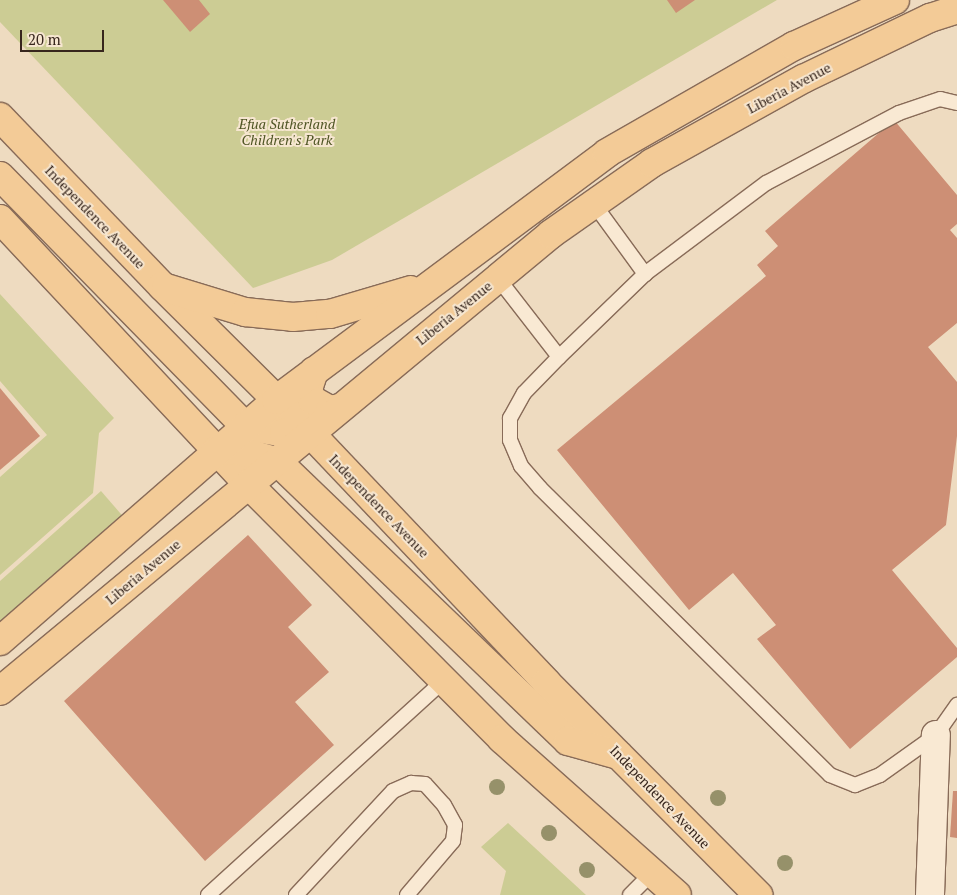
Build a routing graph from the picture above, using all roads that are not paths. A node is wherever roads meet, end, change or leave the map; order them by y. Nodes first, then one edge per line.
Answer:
1 (895, 0) edge
2 (957, 9) edge
3 (957, 103) edge
4 (0, 117) edge
5 (0, 176) edge
6 (594, 204) junction
7 (0, 219) edge
8 (645, 274) junction
9 (497, 277) junction
10 (431, 284) junction
11 (162, 286) junction
12 (559, 357) junction
13 (314, 371) junction
14 (276, 400) junction
15 (340, 408) junction
16 (245, 426) junction
17 (310, 433) junction
18 (216, 450) junction
19 (278, 462) junction
20 (191, 472) junction
21 (248, 484) junction
22 (216, 512) junction
23 (0, 642) edge
24 (444, 679) junction
25 (0, 691) edge
26 (957, 705) edge
27 (936, 735) junction
28 (620, 756) junction
29 (653, 872) junction
30 (208, 895) edge
31 (296, 895) edge
32 (407, 895) edge
33 (630, 895) edge
34 (677, 895) edge
35 (758, 895) edge
36 (930, 895) edge

1 - 10 main road
2 - 6 main road, Liberia Avenue
3 - 8 lane
4 - 11 main road, Independence Avenue
5 - 16 main road
6 - 8 lane
6 - 9 main road, Liberia Avenue
7 - 18 main road
8 - 12 lane
9 - 12 lane
9 - 15 main road, Liberia Avenue
10 - 11 main road
10 - 13 main road
11 - 14 main road, Independence Avenue
12 - 27 lane
13 - 14 main road
13 - 15 main road
14 - 16 main road
14 - 17 main road, Independence Avenue
15 - 17 main road, Liberia Avenue
16 - 17 main road
16 - 18 main road
17 - 19 main road, Liberia Avenue
17 - 28 main road, Independence Avenue
18 - 19 main road
18 - 20 main road
18 - 21 main road
19 - 21 main road, Liberia Avenue
19 - 28 main road
20 - 22 main road
20 - 23 main road
21 - 22 main road, Liberia Avenue
21 - 24 main road
22 - 25 main road, Liberia Avenue
24 - 29 main road
24 - 30 lane
26 - 27 lane
27 - 36 street
28 - 35 main road, Independence Avenue
29 - 33 lane
29 - 34 main road
31 - 32 lane

